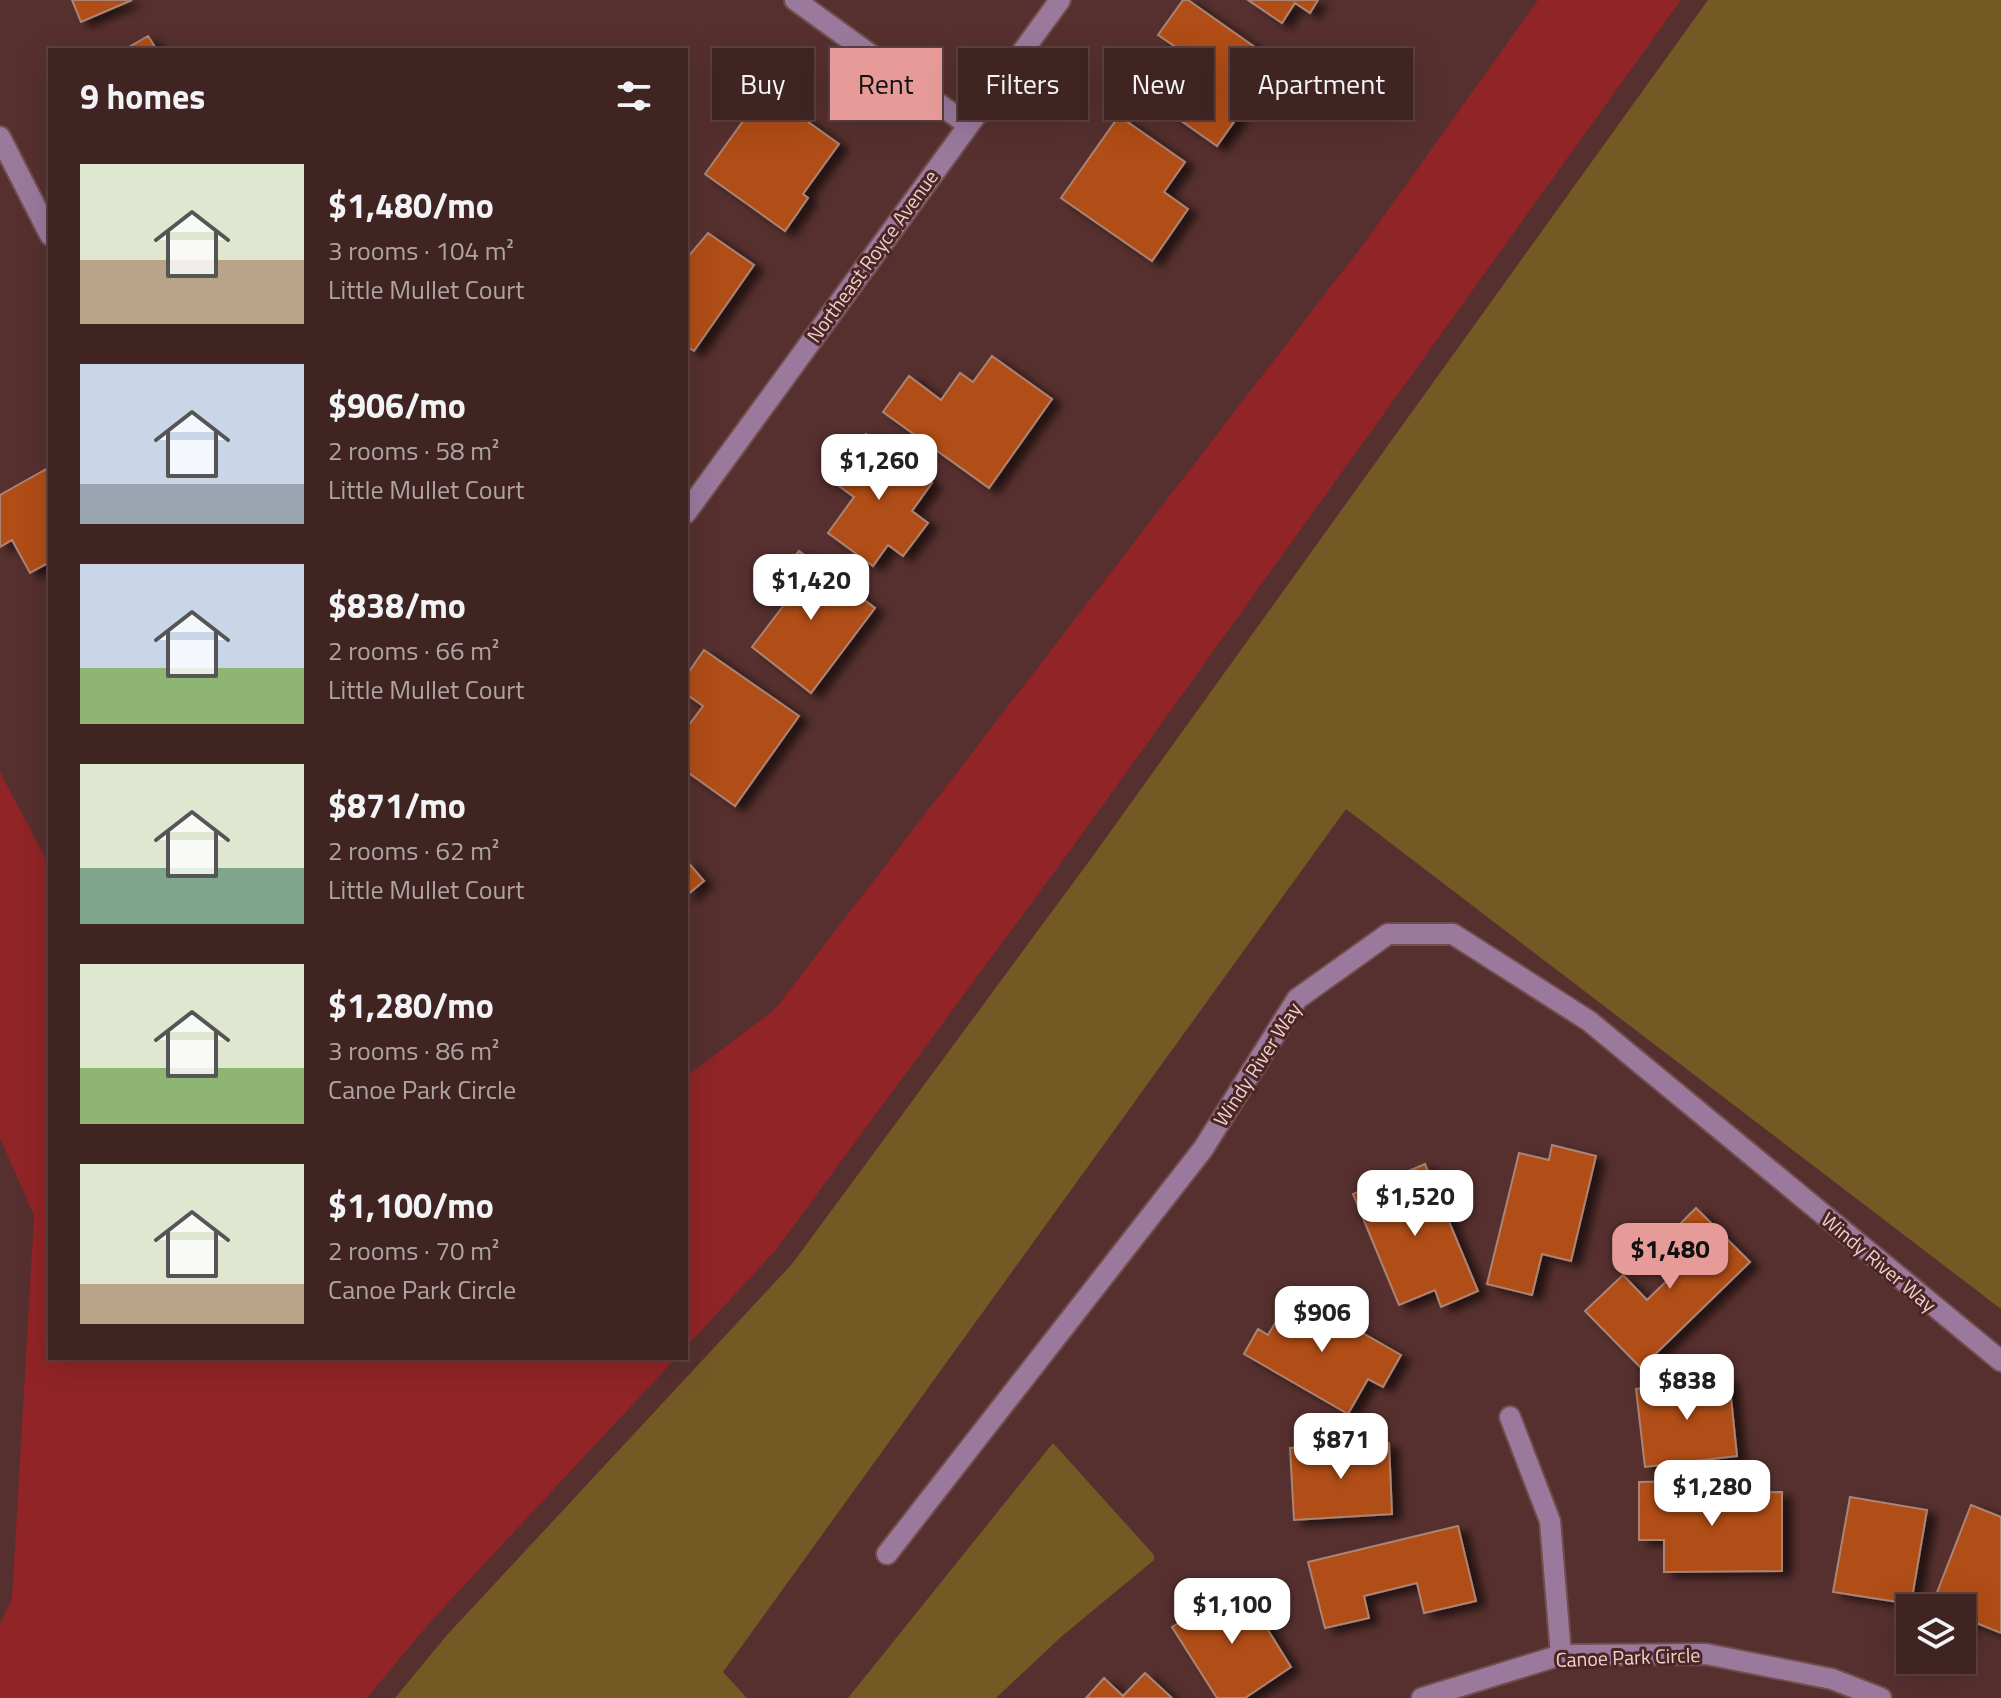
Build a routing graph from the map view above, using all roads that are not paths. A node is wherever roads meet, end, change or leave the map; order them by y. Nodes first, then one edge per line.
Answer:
1 (795, 0) edge
2 (1060, 0) edge
3 (968, 125) junction
4 (0, 137) edge
5 (48, 231) edge
6 (688, 510) edge
7 (2001, 1361) edge
8 (1510, 1417) dead end
9 (887, 1554) dead end
10 (1561, 1655) junction
11 (1422, 1698) edge
12 (1881, 1698) edge

1 - 3 street
2 - 3 street, Northeast Royce Avenue
3 - 6 street, Northeast Royce Avenue
4 - 5 street
7 - 9 street, Windy River Way
8 - 10 street
10 - 11 street, Canoe Park Circle
10 - 12 street, Canoe Park Circle

